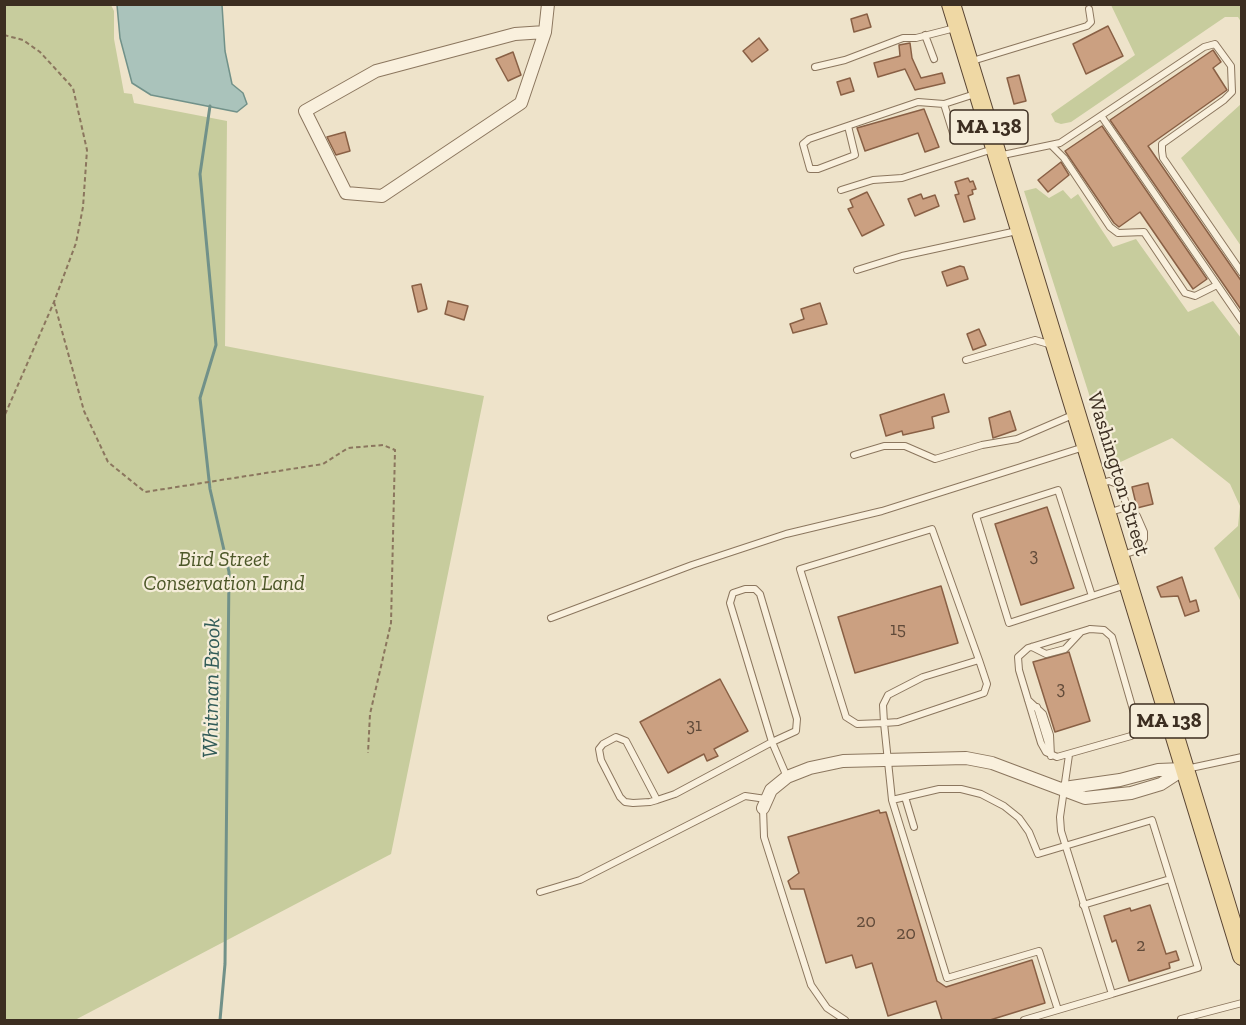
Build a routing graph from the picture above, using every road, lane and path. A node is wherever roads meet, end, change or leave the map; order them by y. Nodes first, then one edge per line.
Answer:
1 (548, 4) edge
2 (951, 4) edge
3 (1089, 9) dead end
4 (958, 27) junction
5 (545, 33) junction
6 (4, 34) edge
7 (925, 35) junction
8 (934, 59) dead end
9 (969, 62) junction
10 (815, 67) dead end
11 (978, 93) junction
12 (944, 104) junction
13 (1102, 117) junction
14 (848, 126) junction
15 (952, 133) dead end
16 (1052, 146) junction
17 (997, 152) junction
18 (841, 190) dead end
19 (1020, 230) junction
20 (857, 270) dead end
21 (1242, 273) edge
22 (1217, 285) junction
23 (54, 302) junction
24 (1242, 321) edge
25 (1056, 346) junction
26 (966, 360) dead end
27 (1077, 414) junction
28 (4, 417) edge
29 (1087, 446) junction
30 (854, 455) dead end
31 (1098, 484) junction
32 (1127, 507) junction
33 (1107, 513) junction
34 (1120, 556) junction
35 (1128, 584) junction
36 (1092, 596) junction
37 (551, 618) dead end
38 (1080, 632) junction
39 (1032, 647) junction
40 (979, 660) junction
41 (1028, 700) junction
42 (884, 723) junction
43 (772, 742) junction
44 (368, 753) dead end
45 (1069, 755) junction
46 (1051, 756) junction
47 (1242, 757) edge
48 (887, 758) junction
49 (1184, 770) junction
50 (787, 777) junction
51 (1064, 788) junction
52 (905, 797) junction
53 (657, 800) junction
54 (892, 800) junction
55 (765, 804) junction
56 (914, 826) dead end
57 (1065, 846) junction
58 (1170, 879) junction
59 (540, 892) dead end
60 (1083, 905) junction
61 (1242, 956) edge
62 (1112, 994) junction
63 (1242, 1003) edge
64 (1058, 1010) junction
65 (1181, 1018) dead end
66 (845, 1020) edge
67 (1024, 1020) edge

1 - 5 street
2 - 4 main road, Washington Street / MA 138
3 - 9 lane
4 - 7 lane
4 - 9 main road, Washington Street / MA 138
5 - 5 street
6 - 23 path
7 - 8 lane
7 - 10 lane
9 - 11 main road, Washington Street / MA 138
11 - 12 lane
11 - 17 main road, Washington Street / MA 138
12 - 14 lane
12 - 15 lane
13 - 16 lane
13 - 21 lane
13 - 22 lane
14 - 14 lane
16 - 17 lane
16 - 22 lane
17 - 18 lane
17 - 19 main road, Washington Street / MA 138
19 - 20 lane
19 - 25 main road, Washington Street / MA 138
22 - 24 lane
23 - 28 path
23 - 44 path
25 - 26 lane
25 - 27 main road, Washington Street / MA 138
27 - 29 main road, Washington Street / MA 138
27 - 30 lane
29 - 31 main road, Washington Street / MA 138
29 - 37 lane
31 - 32 lane
31 - 33 main road, Washington Street / MA 138
32 - 33 lane
32 - 34 lane
33 - 34 main road, Washington Street / MA 138
34 - 35 main road, Washington Street / MA 138
35 - 36 lane
35 - 49 main road, Washington Street / MA 138
36 - 36 lane
38 - 39 lane
38 - 39 lane
38 - 45 lane
39 - 41 lane
40 - 42 lane
40 - 42 lane
40 - 42 lane
41 - 46 lane
41 - 46 lane
42 - 48 lane
43 - 43 lane
43 - 50 lane
43 - 53 lane
45 - 46 lane
45 - 51 lane
47 - 49 lane
48 - 50 street
48 - 51 street
48 - 54 lane
49 - 51 street
49 - 61 main road, Washington Street / MA 138
50 - 55 street
51 - 57 lane
52 - 54 lane
52 - 56 lane
52 - 57 lane
53 - 53 lane
54 - 64 lane
55 - 59 lane
55 - 66 lane
57 - 58 lane
57 - 60 lane
58 - 60 lane
58 - 62 lane
60 - 62 lane
62 - 64 lane
63 - 65 lane
64 - 67 lane

